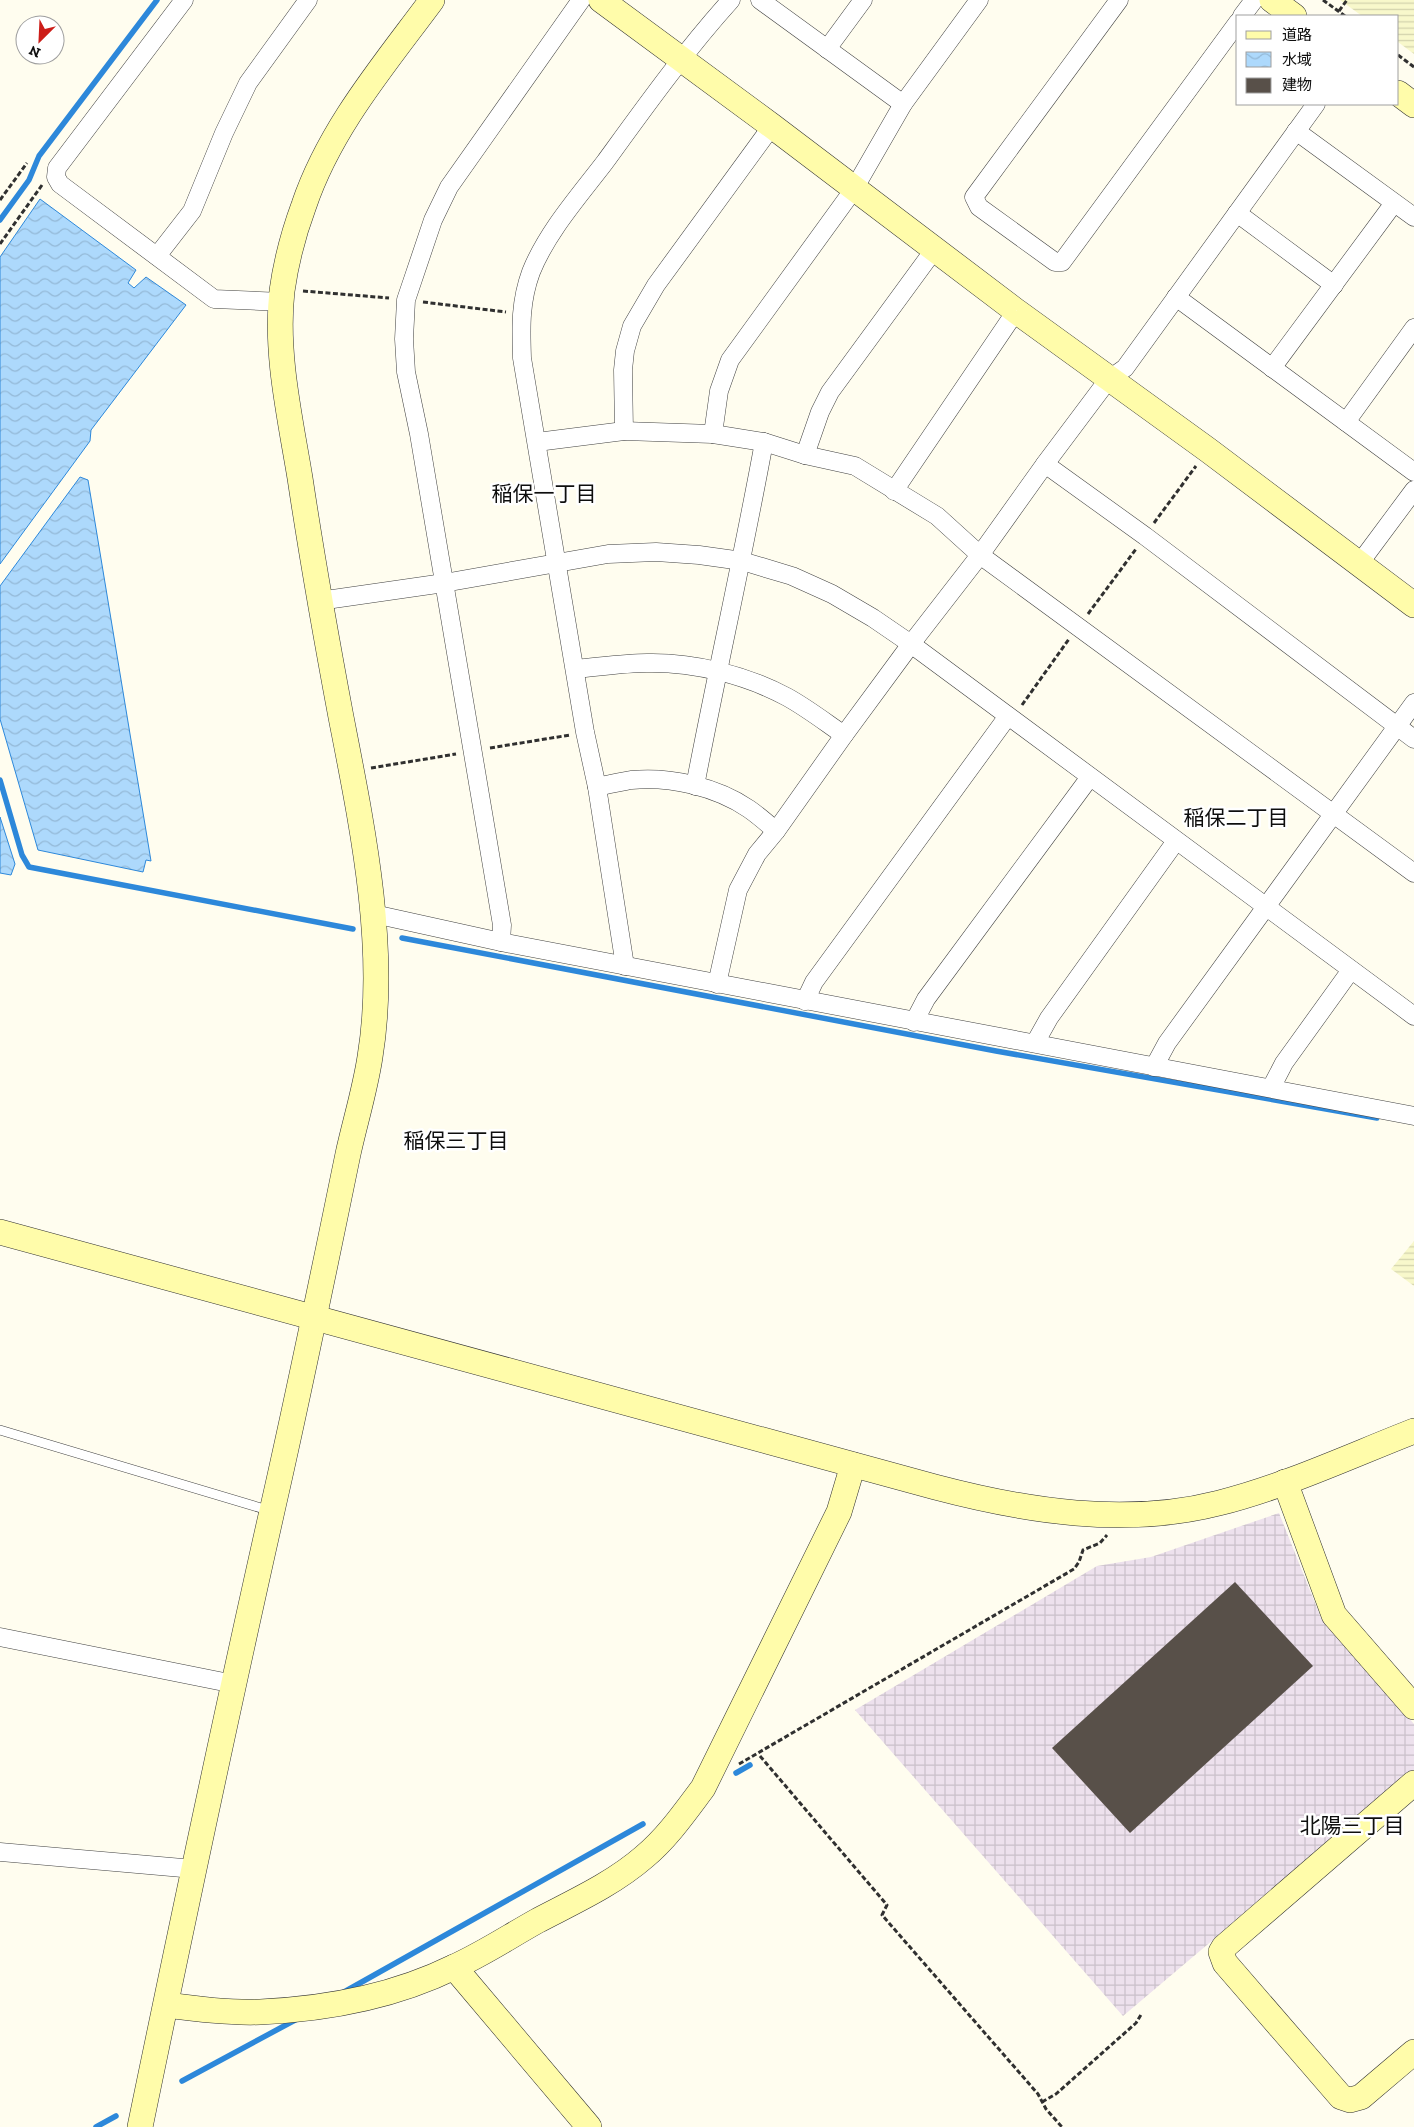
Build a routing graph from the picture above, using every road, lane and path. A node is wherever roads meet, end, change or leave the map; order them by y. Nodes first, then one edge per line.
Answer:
1 (184, 0) edge
2 (308, 0) edge
3 (432, 0) edge
4 (581, 0) edge
5 (601, 0) edge
6 (731, 0) edge
7 (760, 0) edge
8 (863, 0) edge
9 (979, 0) edge
10 (1119, 0) edge
11 (1254, 0) edge
12 (1272, 0) edge
13 (1323, 0) edge
14 (1347, 0) edge
15 (1339, 12) junction
16 (1243, 15) edge
17 (1293, 15) edge
18 (1344, 15) edge
19 (1236, 25) edge
20 (827, 49) junction
21 (1399, 56) edge
22 (681, 59) junction
23 (1414, 67) edge
24 (1399, 94) edge
25 (903, 104) junction
26 (1315, 105) edge
27 (1414, 105) edge
28 (772, 126) junction
29 (1296, 131) junction
30 (27, 163) dead end
31 (43, 182) dead end
32 (854, 189) junction
33 (0, 200) edge
34 (1394, 203) junction
35 (1237, 213) junction
36 (1414, 217) edge
37 (0, 244) edge
38 (934, 250) junction
39 (158, 256) junction
40 (1334, 285) junction
41 (1176, 297) junction
42 (282, 302) junction
43 (1016, 311) junction
44 (1414, 328) edge
45 (1272, 368) junction
46 (1108, 380) junction
47 (1346, 422) junction
48 (624, 431) junction
49 (713, 434) junction
50 (537, 442) junction
51 (764, 442) junction
52 (1208, 450) junction
53 (805, 455) junction
54 (1044, 464) junction
55 (1414, 472) edge
56 (1414, 490) edge
57 (894, 491) junction
58 (1145, 536) junction
59 (980, 555) junction
60 (742, 561) junction
61 (557, 564) junction
62 (1359, 564) junction
63 (444, 583) junction
64 (319, 601) junction
65 (1414, 605) edge
66 (1078, 627) junction
67 (911, 644) junction
68 (575, 670) junction
69 (717, 672) junction
70 (1414, 703) edge
71 (1008, 716) junction
72 (1396, 726) junction
73 (844, 735) junction
74 (1414, 739) edge
75 (1090, 777) junction
76 (597, 786) junction
77 (695, 786) junction
78 (1332, 813) junction
79 (776, 831) junction
80 (1176, 841) junction
81 (1414, 873) edge
82 (1265, 906) junction
83 (374, 914) junction
84 (501, 942) junction
85 (625, 966) junction
86 (1351, 970) junction
87 (717, 984) junction
88 (805, 1001) junction
89 (1414, 1016) edge
90 (914, 1022) junction
91 (1035, 1044) junction
92 (1154, 1067) junction
93 (1272, 1088) junction
94 (1414, 1116) edge
95 (0, 1232) edge
96 (315, 1319) junction
97 (0, 1430) edge
98 (1414, 1431) edge
99 (853, 1465) junction
100 (1285, 1482) junction
101 (272, 1511) junction
102 (1113, 1514) junction
103 (0, 1637) edge
104 (234, 1684) junction
105 (1414, 1707) edge
106 (760, 1756) dead end
107 (714, 1766) junction
108 (1414, 1783) edge
109 (0, 1852) edge
110 (194, 1869) junction
111 (454, 1968) junction
112 (166, 2006) junction
113 (1142, 2013) dead end
114 (1414, 2052) edge
115 (1042, 2102) junction
116 (140, 2127) edge
117 (589, 2127) edge
118 (1062, 2127) edge

1 - 39 street
2 - 39 street
3 - 42 street
4 - 63 street
5 - 22 street
6 - 22 street
7 - 20 street
8 - 20 street
9 - 25 street
10 - 19 street
11 - 16 street
12 - 17 street
13 - 15 path
14 - 15 path
15 - 18 path
20 - 25 street
21 - 23 path
22 - 28 street
22 - 50 street
24 - 27 street
25 - 32 street
26 - 29 street
28 - 32 street
28 - 48 street
29 - 34 street
29 - 35 street
30 - 33 path
31 - 37 path
32 - 38 street
32 - 49 street
34 - 36 street
34 - 40 street
35 - 40 street
35 - 41 street
38 - 43 street
38 - 53 street
39 - 42 street
40 - 45 street
41 - 45 street
41 - 46 street
42 - 64 street
43 - 46 street
43 - 57 street
44 - 47 street
45 - 47 street
46 - 52 street
46 - 54 street
47 - 55 street
48 - 49 street
48 - 50 street
49 - 51 street
50 - 61 street
51 - 53 street
51 - 60 street
52 - 58 path
52 - 62 street
53 - 57 street
54 - 58 street
54 - 59 street
56 - 62 street
57 - 59 street
58 - 66 path
58 - 72 street
59 - 66 street
59 - 67 street
60 - 61 street
60 - 67 street
60 - 69 street
61 - 63 street
61 - 68 street
62 - 65 street
63 - 64 street
63 - 84 street
64 - 83 street
66 - 71 path
66 - 78 street
67 - 71 street
67 - 73 street
68 - 69 street
68 - 76 street
69 - 73 street
69 - 77 street
70 - 72 street
71 - 75 street
71 - 88 street
72 - 74 street
72 - 78 street
73 - 79 street
75 - 80 street
75 - 90 street
76 - 77 street
76 - 85 street
77 - 79 street
78 - 81 street
78 - 82 street
79 - 87 street
80 - 82 street
80 - 91 street
82 - 86 street
82 - 92 street
83 - 84 street
83 - 96 street
84 - 85 street
85 - 87 street
86 - 89 street
86 - 93 street
87 - 88 street
88 - 90 street
90 - 91 street
91 - 92 street
92 - 93 street
93 - 94 street
95 - 96 street
96 - 99 street
96 - 101 street
97 - 101 lane
98 - 100 street
99 - 102 street
99 - 107 street
100 - 102 street
100 - 105 street
101 - 104 street
102 - 107 path
103 - 104 street
104 - 110 street
106 - 115 path
107 - 111 street
108 - 114 street
109 - 110 street
110 - 112 street
111 - 112 street
111 - 117 street
112 - 116 street
113 - 115 path
115 - 118 path

